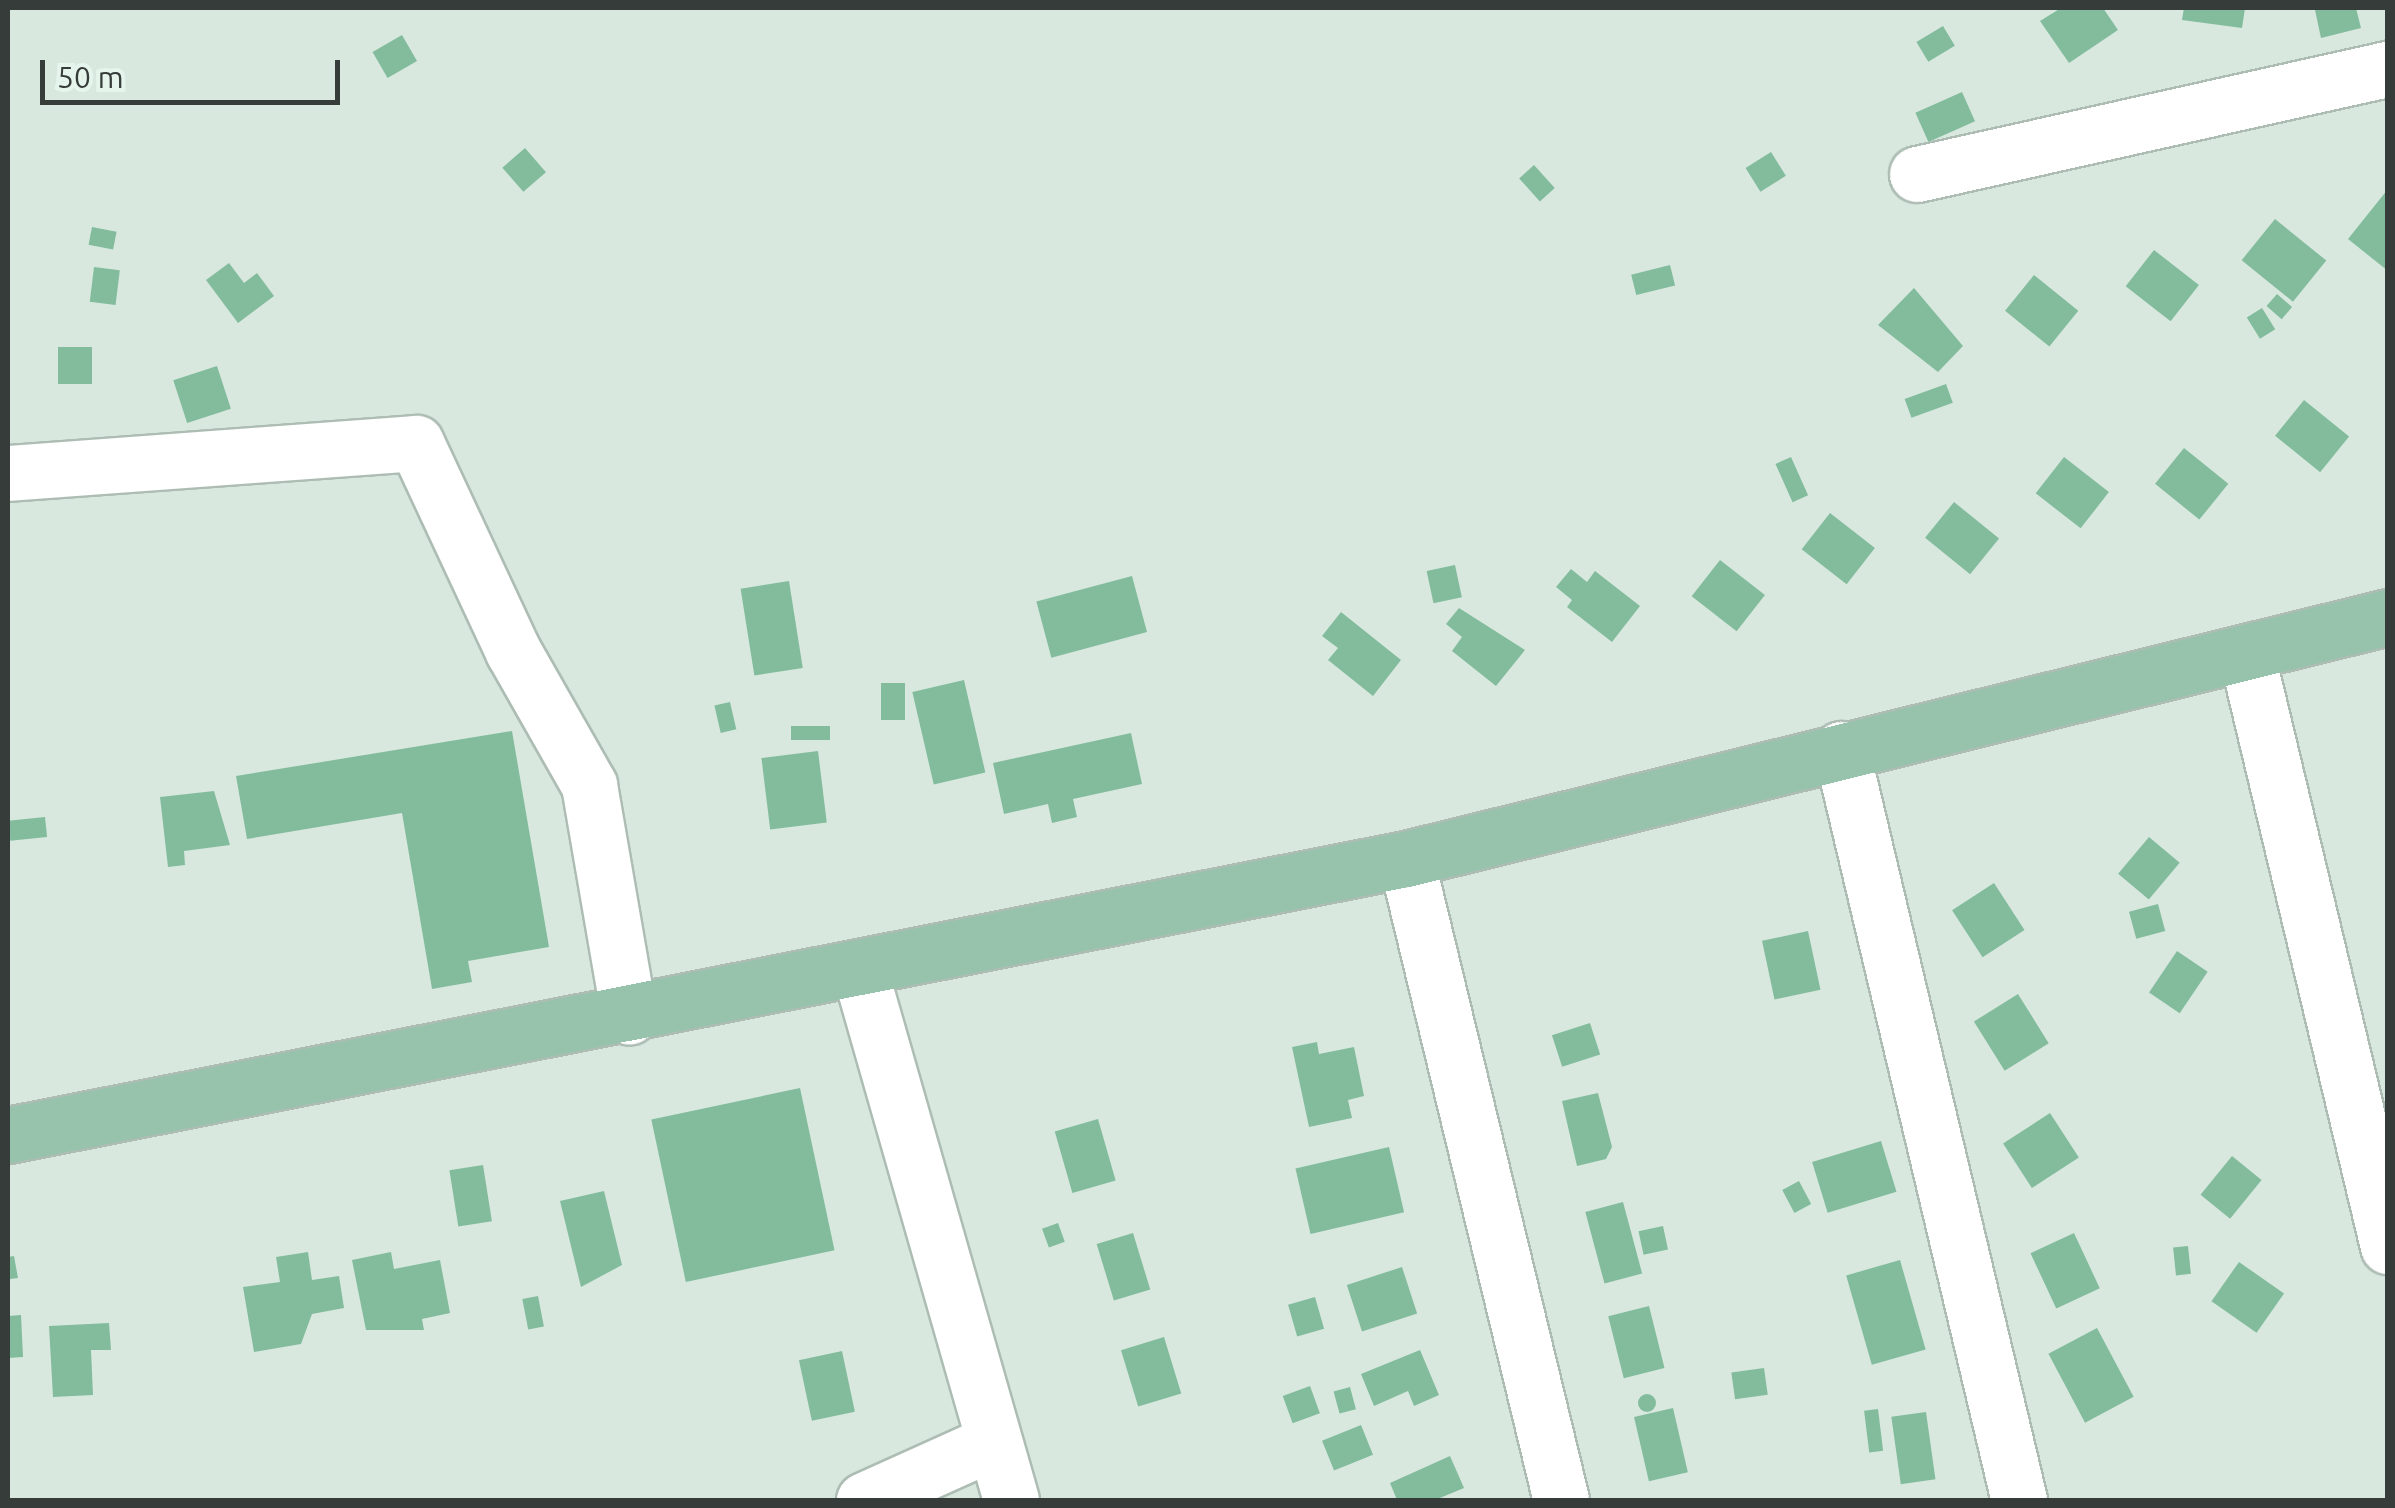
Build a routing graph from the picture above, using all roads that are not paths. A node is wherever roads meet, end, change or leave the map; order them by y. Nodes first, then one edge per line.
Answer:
1 (2388, 68) edge
2 (1917, 174) dead end
3 (8, 473) edge
4 (2388, 617) edge
5 (2246, 652) junction
6 (1841, 749) junction
7 (1406, 859) junction
8 (860, 968) junction
9 (629, 1017) junction
10 (8, 1135) edge
11 (2388, 1246) edge
12 (993, 1442) junction
13 (864, 1500) edge
14 (1010, 1500) edge
15 (1561, 1500) edge
16 (2019, 1500) edge

1 - 2 street
3 - 9 street
4 - 5 main road
5 - 6 main road
5 - 11 street
6 - 7 main road
6 - 16 street
7 - 8 main road
7 - 15 street
8 - 9 main road
8 - 12 street
9 - 10 main road
12 - 13 street
12 - 14 street

